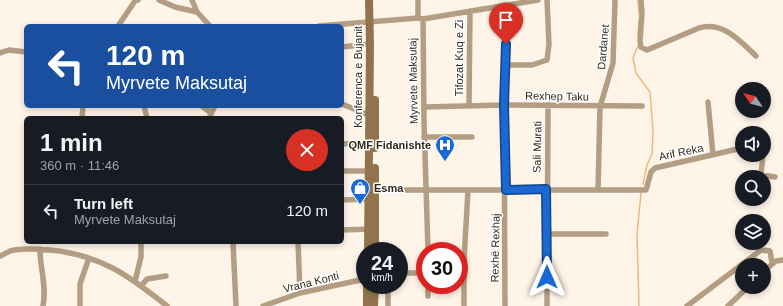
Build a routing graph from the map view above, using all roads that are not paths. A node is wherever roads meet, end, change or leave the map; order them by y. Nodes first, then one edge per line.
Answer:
1 (138, 0) edge
2 (159, 0) edge
3 (192, 0) edge
4 (369, 0) edge
5 (373, 0) edge
6 (418, 0) edge
7 (538, 0) edge
8 (547, 0) edge
9 (615, 0) edge
10 (641, 0) edge
11 (505, 5) junction
12 (470, 11) junction
13 (196, 12) junction
14 (420, 18) junction
15 (372, 21) junction
16 (119, 24) edge
17 (208, 24) edge
18 (340, 24) edge
19 (370, 44) junction
20 (344, 47) edge
21 (24, 52) edge
22 (0, 53) edge
23 (756, 56) dead end
24 (506, 65) junction
25 (708, 102) dead end
26 (344, 105) edge
27 (504, 105) junction
28 (548, 105) junction
29 (469, 106) junction
30 (642, 106) dead end
31 (424, 107) junction
32 (600, 107) junction
33 (372, 116) junction
34 (424, 137) junction
35 (472, 137) dead end
36 (369, 143) junction
37 (344, 144) edge
38 (735, 150) edge
39 (713, 155) junction
40 (762, 162) edge
41 (369, 171) junction
42 (344, 172) edge
43 (775, 177) dead end
44 (546, 189) junction
45 (375, 190) junction
46 (425, 190) junction
47 (468, 190) junction
48 (506, 190) junction
49 (598, 190) junction
50 (369, 199) junction
51 (344, 200) edge
52 (372, 229) junction
53 (344, 230) edge
54 (547, 234) junction
55 (606, 234) dead end
56 (370, 242) edge
57 (374, 242) edge
58 (428, 242) edge
59 (141, 244) edge
60 (233, 244) edge
61 (298, 244) edge
62 (40, 250) junction
63 (0, 256) edge
64 (89, 258) junction
65 (783, 260) edge
66 (772, 263) joint
67 (166, 276) dead end
68 (356, 280) edge
69 (135, 281) junction
70 (140, 286) junction
71 (300, 293) junction
72 (368, 294) edge
73 (374, 294) edge
74 (388, 294) edge
75 (741, 294) edge
76 (43, 306) edge
77 (81, 306) edge
78 (167, 306) edge
79 (236, 306) edge
80 (263, 306) edge
81 (367, 306) edge
82 (374, 306) edge
83 (388, 306) edge
84 (464, 306) edge
85 (505, 306) edge
86 (547, 306) edge
87 (686, 306) edge
88 (728, 306) edge

1 - 16 street
2 - 13 street
3 - 13 street
4 - 15 main road, Konferenca e Bujanit
5 - 15 main road, Konferenca e Bujanit
6 - 14 street, Myrvete Maksutaj
7 - 11 street
8 - 24 street
9 - 32 street, Dardanet
10 - 23 street
11 - 12 street
11 - 24 street, Rexhë Rexhaj
12 - 14 street
12 - 29 street, Tifozat Kuq e Zi
13 - 17 street
14 - 15 street
14 - 31 street, Myrvete Maksutaj
15 - 18 street
15 - 19 main road, Konferenca e Bujanit
15 - 33 main road, Konferenca e Bujanit
19 - 20 street
19 - 33 main road, Konferenca e Bujanit
21 - 22 street
24 - 27 street, Rexhë Rexhaj
25 - 39 street, Arif Reka
26 - 33 street
27 - 28 street, Rexhep Taku
27 - 29 street, Rexhep Taku
27 - 48 street, Rexhë Rexhaj
28 - 32 street, Rexhep Taku
28 - 44 street, Sali Murati
29 - 31 street, Rexhep Taku
30 - 32 street, Rexhep Taku
31 - 34 street, Myrvete Maksutaj
32 - 49 street, Dardanet
33 - 36 main road, Konferenca e Bujanit
33 - 45 main road, Konferenca e Bujanit
34 - 35 street
34 - 46 street, Myrvete Maksutaj
36 - 37 street
36 - 41 main road, Konferenca e Bujanit
38 - 39 street, Arif Reka
39 - 49 street, Arif Reka
40 - 43 street
41 - 42 street
41 - 50 main road, Konferenca e Bujanit
44 - 48 street
44 - 49 street
44 - 54 street, Sali Murati
45 - 46 street
45 - 52 main road, Konferenca e Bujanit
46 - 47 street
46 - 58 street, Myrvete Maksutaj
47 - 48 street
47 - 84 street
48 - 85 street, Rexhë Rexhaj
50 - 51 street
50 - 52 main road, Konferenca e Bujanit
52 - 53 street
52 - 56 main road, Konferenca e Bujanit
52 - 57 main road, Konferenca e Bujanit
54 - 55 street
54 - 86 street, Sali Murati
59 - 69 street
60 - 79 street
61 - 71 street
62 - 63 street
62 - 64 street
62 - 76 street
64 - 69 street
64 - 77 street
65 - 66 street
66 - 87 street
67 - 70 street
68 - 71 street, Vrana Konti
69 - 70 street
70 - 78 street
71 - 80 street, Vrana Konti
72 - 81 main road
73 - 82 main road
74 - 83 street
75 - 88 street

